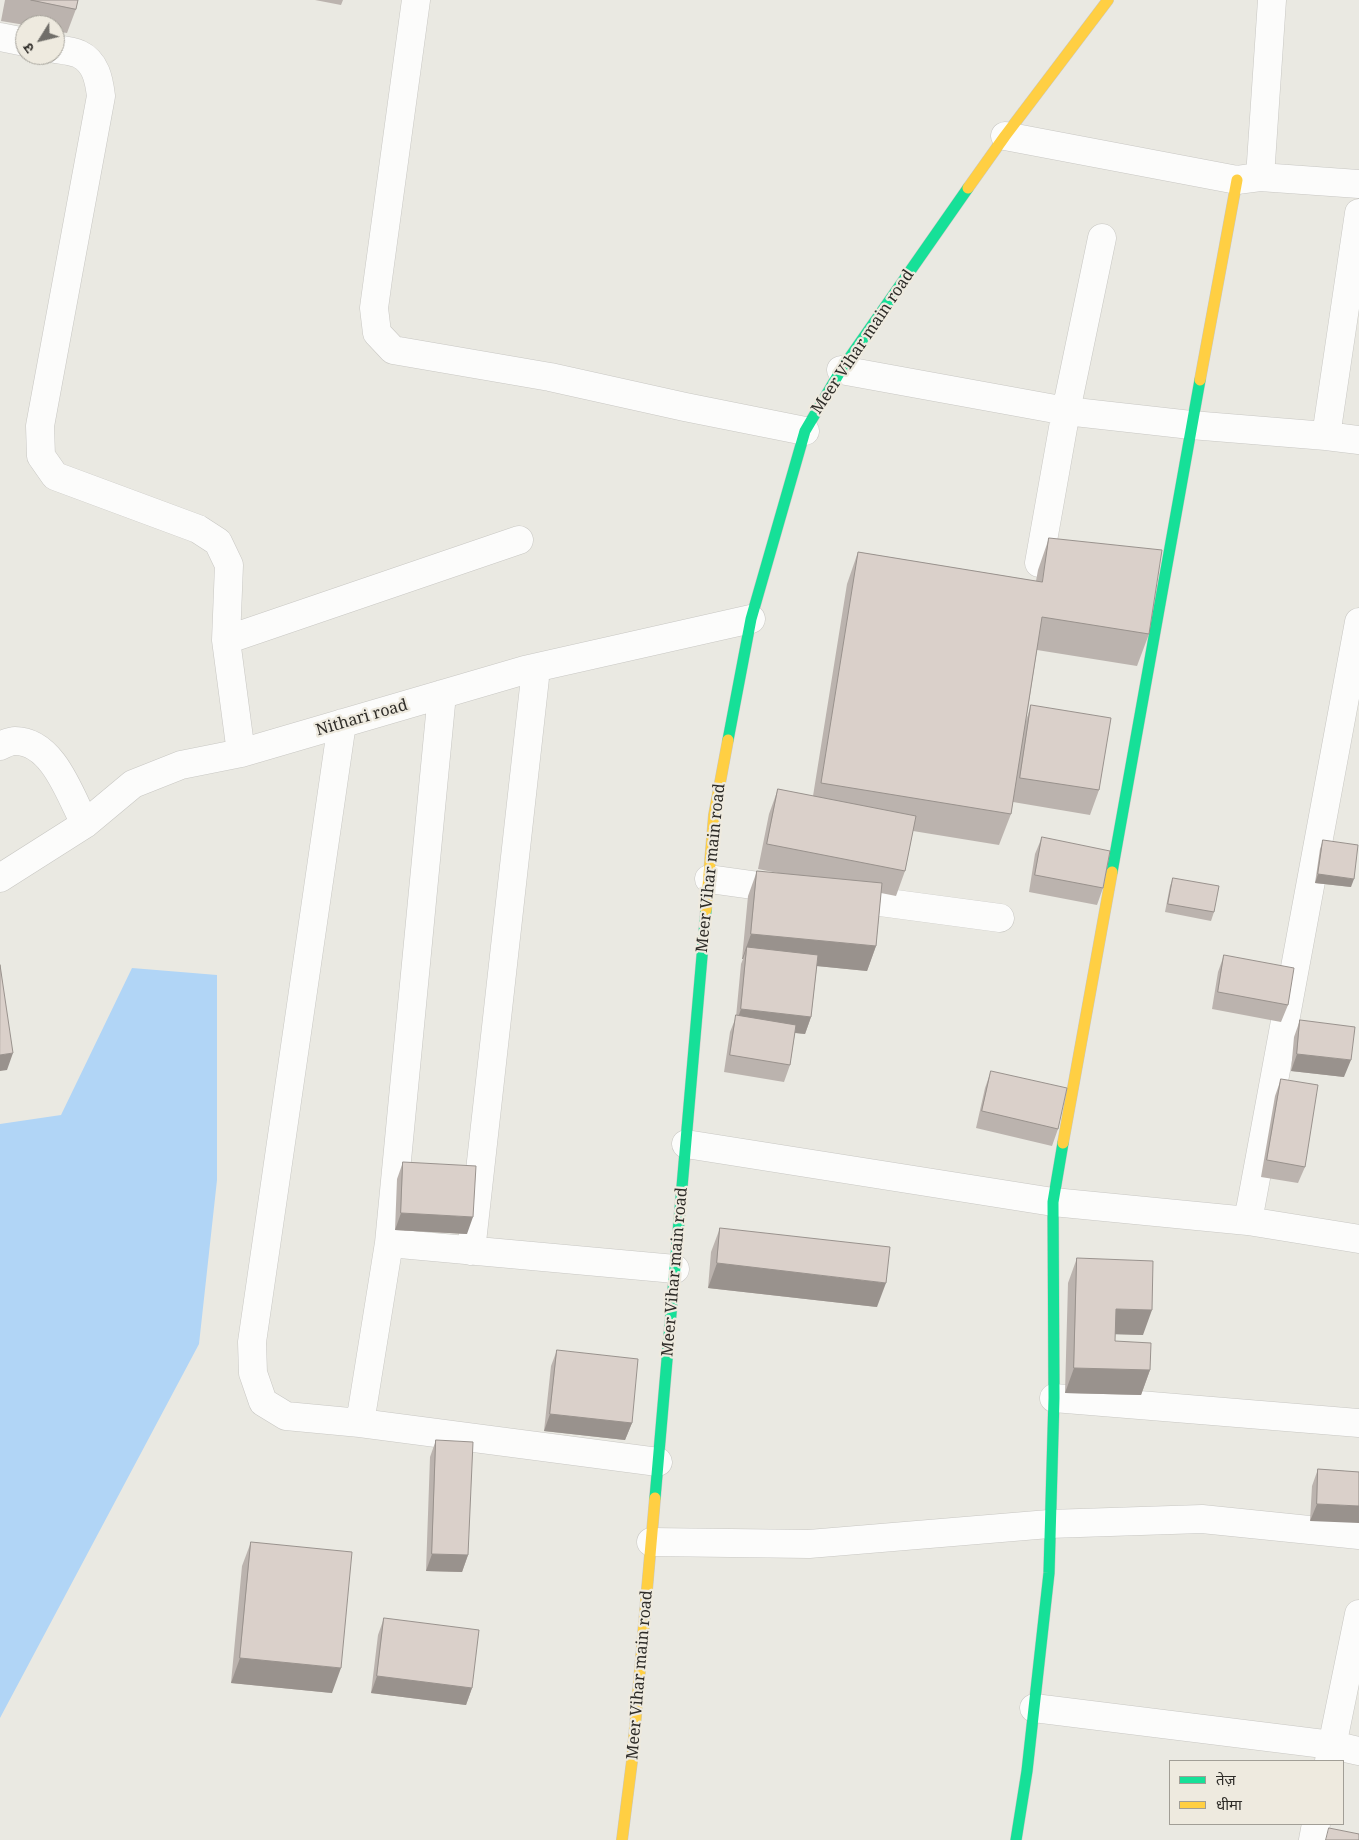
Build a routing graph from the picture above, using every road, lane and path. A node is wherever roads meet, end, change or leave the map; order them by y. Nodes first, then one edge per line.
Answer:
1 (416, 0) edge
2 (1108, 0) edge
3 (1272, 0) edge
4 (0, 37) edge
5 (15, 40) edge
6 (65, 51) edge
7 (1005, 136) junction
8 (1248, 179) junction
9 (1359, 184) edge
10 (1359, 214) edge
11 (1102, 238) dead end
12 (841, 370) junction
13 (1066, 411) junction
14 (1191, 425) junction
15 (805, 431) junction
16 (1326, 436) junction
17 (1359, 440) edge
18 (520, 540) dead end
19 (1039, 563) dead end
20 (751, 618) junction
21 (1359, 622) edge
22 (226, 640) junction
23 (536, 668) junction
24 (442, 694) junction
25 (342, 723) junction
26 (0, 746) edge
27 (241, 753) junction
28 (85, 824) junction
29 (0, 878) edge
30 (709, 879) junction
31 (1000, 918) dead end
32 (686, 1144) junction
33 (1053, 1202) junction
34 (1248, 1222) junction
35 (1359, 1239) edge
36 (389, 1243) junction
37 (470, 1251) junction
38 (675, 1269) junction
39 (1054, 1398) junction
40 (360, 1423) junction
41 (1359, 1424) edge
42 (658, 1462) junction
43 (1049, 1524) junction
44 (1359, 1535) edge
45 (651, 1542) junction
46 (1359, 1614) edge
47 (1034, 1708) junction
48 (1359, 1751) edge
49 (1330, 1753) edge
50 (1316, 1825) edge
51 (622, 1840) edge
52 (1016, 1840) edge
53 (1313, 1840) edge

1 - 15 street
2 - 7 street, Meer Vihar main road
3 - 8 street
4 - 5 street
6 - 22 street
7 - 8 street
7 - 12 street, Meer Vihar main road
8 - 9 street
8 - 14 street
10 - 16 street
11 - 13 street
12 - 13 street
12 - 15 street, Meer Vihar main road
13 - 14 street
13 - 19 street
14 - 16 street
14 - 33 street
15 - 20 street, Meer Vihar main road
16 - 17 street
18 - 22 street
20 - 23 street, Nithari road
20 - 30 street, Meer Vihar main road
21 - 34 street
22 - 27 street
23 - 24 street, Nithari road
23 - 37 street
24 - 25 street, Nithari road
24 - 36 street
25 - 27 street, Nithari road
25 - 40 street
26 - 28 street
27 - 28 street, Nithari road
28 - 29 street, Nithari road
30 - 31 street
30 - 32 street, Meer Vihar main road
32 - 33 street
32 - 38 street, Meer Vihar main road
33 - 34 street
33 - 39 street
34 - 35 street
36 - 37 street
36 - 40 street
37 - 38 street
38 - 42 street, Meer Vihar main road
39 - 41 street
39 - 43 street
40 - 42 street
42 - 45 street, Meer Vihar main road
43 - 44 street
43 - 45 street
43 - 47 street
45 - 51 street, Meer Vihar main road
46 - 49 street
47 - 49 street
47 - 52 street
48 - 49 street
50 - 53 street

